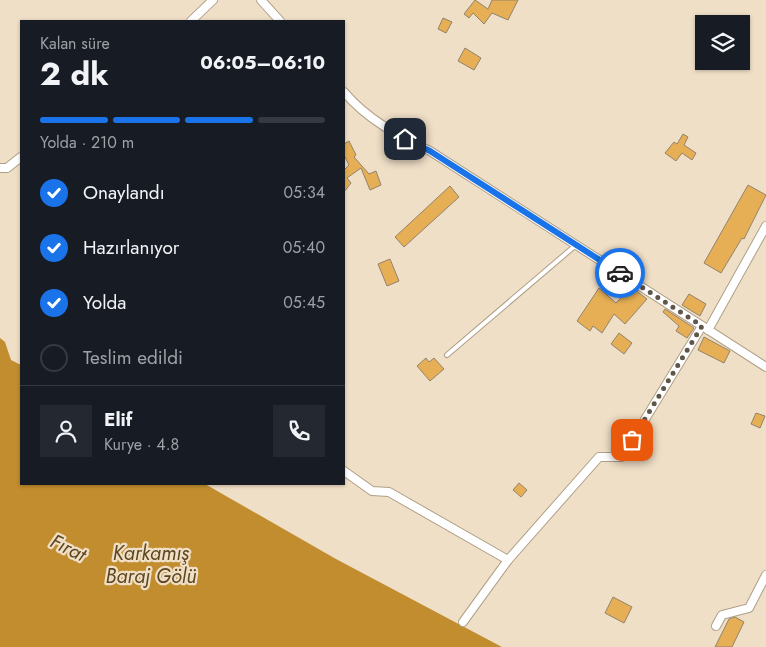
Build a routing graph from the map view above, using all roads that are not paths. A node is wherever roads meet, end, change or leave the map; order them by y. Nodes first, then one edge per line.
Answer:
1 (213, 0) edge
2 (261, 0) edge
3 (192, 20) edge
4 (279, 20) edge
5 (345, 93) edge
6 (20, 158) edge
7 (0, 168) edge
8 (766, 226) edge
9 (576, 245) junction
10 (705, 328) junction
11 (447, 355) dead end
12 (766, 367) edge
13 (345, 472) edge
14 (508, 560) junction
15 (766, 575) edge
16 (463, 622) dead end
17 (716, 626) dead end

1 - 3 street
2 - 4 street
5 - 9 street
6 - 7 street
8 - 10 street
9 - 10 street
9 - 11 lane
10 - 12 street
10 - 14 street
13 - 14 street
14 - 16 street
15 - 17 street

